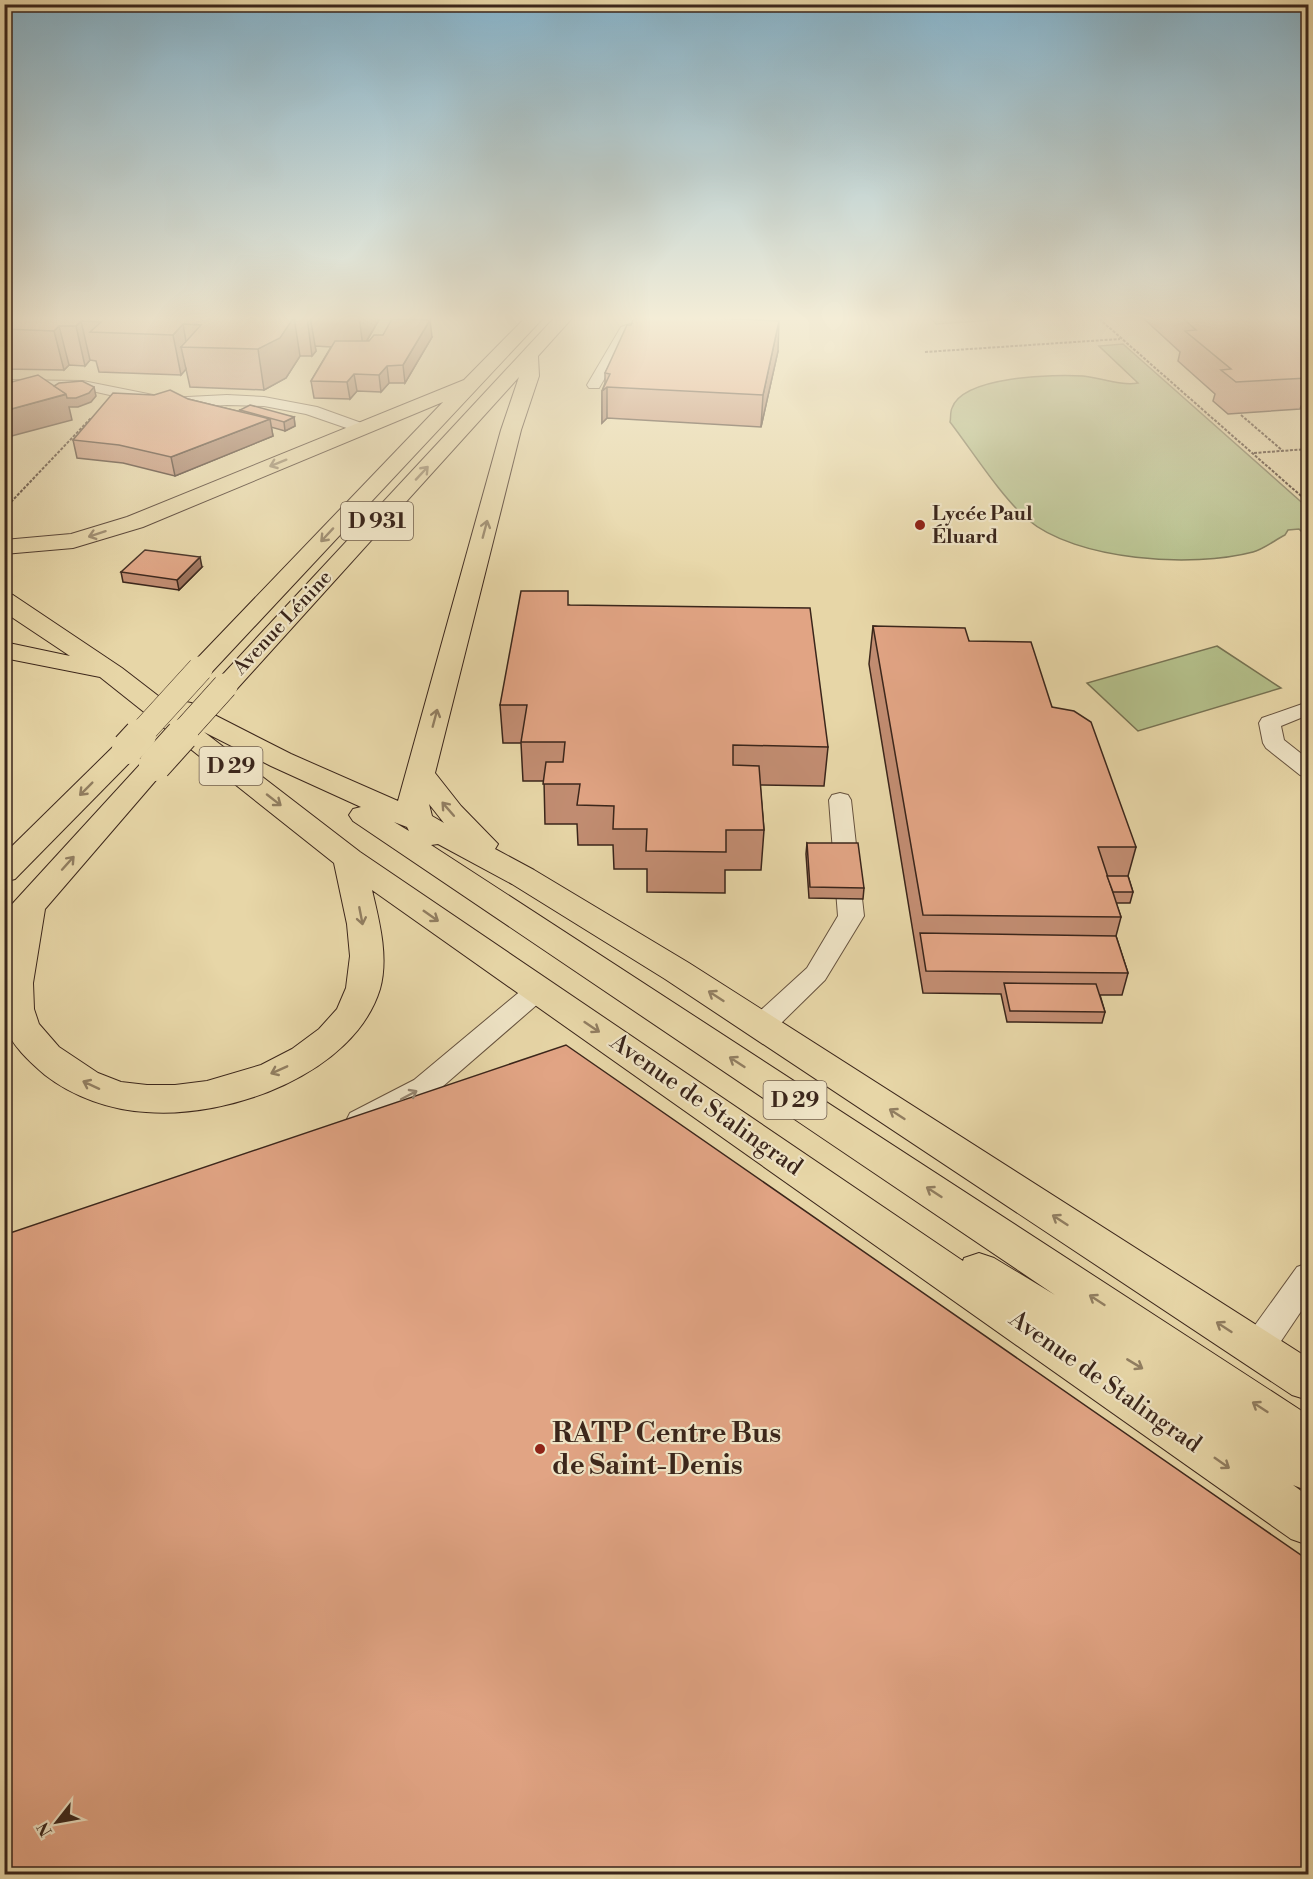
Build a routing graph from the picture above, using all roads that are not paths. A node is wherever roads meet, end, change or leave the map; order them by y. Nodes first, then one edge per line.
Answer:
1 (291, 404) edge
2 (424, 404) edge
3 (451, 404) edge
4 (486, 404) edge
5 (520, 404) edge
6 (361, 429) junction
7 (4, 547) edge
8 (4, 600) edge
9 (4, 650) edge
10 (112, 674) junction
11 (1308, 708) edge
12 (281, 760) junction
13 (1308, 770) edge
14 (420, 774) junction
15 (840, 800) dead end
16 (418, 821) junction
17 (349, 859) junction
18 (8, 865) edge
19 (459, 877) junction
20 (523, 877) junction
21 (29, 906) junction
22 (4, 934) edge
23 (538, 990) junction
24 (761, 1026) junction
25 (690, 1094) junction
26 (336, 1134) edge
27 (1308, 1275) edge
28 (1257, 1349) junction
29 (1308, 1381) edge
30 (1308, 1440) edge
31 (1308, 1470) edge
32 (1308, 1523) edge

1 - 6 lane
2 - 6 main road
3 -> 18 main road, Avenue Lénine / D 931, bridge
21 -> 4 main road, Avenue Lénine / D 931, bridge
14 -> 5 main road
6 -> 7 main road
8 - 10 main road, Avenue de Stalingrad / D 29
9 - 10 main road
10 - 12 main road, Avenue de Stalingrad / D 29
10 -> 17 main road, Avenue de Stalingrad / D 29
11 - 13 lane
12 - 16 main road, Avenue de Stalingrad / D 29
12 - 19 main road, Avenue de Stalingrad / D 29
14 - 16 main road
20 -> 14 main road
15 - 24 lane
16 - 19 main road
16 - 20 main road, Avenue de Stalingrad / D 29
17 -> 21 main road
17 -> 23 main road, Avenue de Stalingrad / D 29
30 -> 19 main road, Avenue de Stalingrad / D 29
24 -> 20 main road, Avenue de Stalingrad / D 29
21 - 22 main road, Avenue Lénine / D 931
23 -> 25 main road, Avenue de Stalingrad / D 29
26 -> 23 lane
28 -> 24 main road, Avenue de Stalingrad / D 29
25 -> 31 main road, D 29
25 -> 32 main road, Avenue de Stalingrad / D 29
27 - 28 lane
28 - 29 main road, Avenue de Stalingrad / D 29

